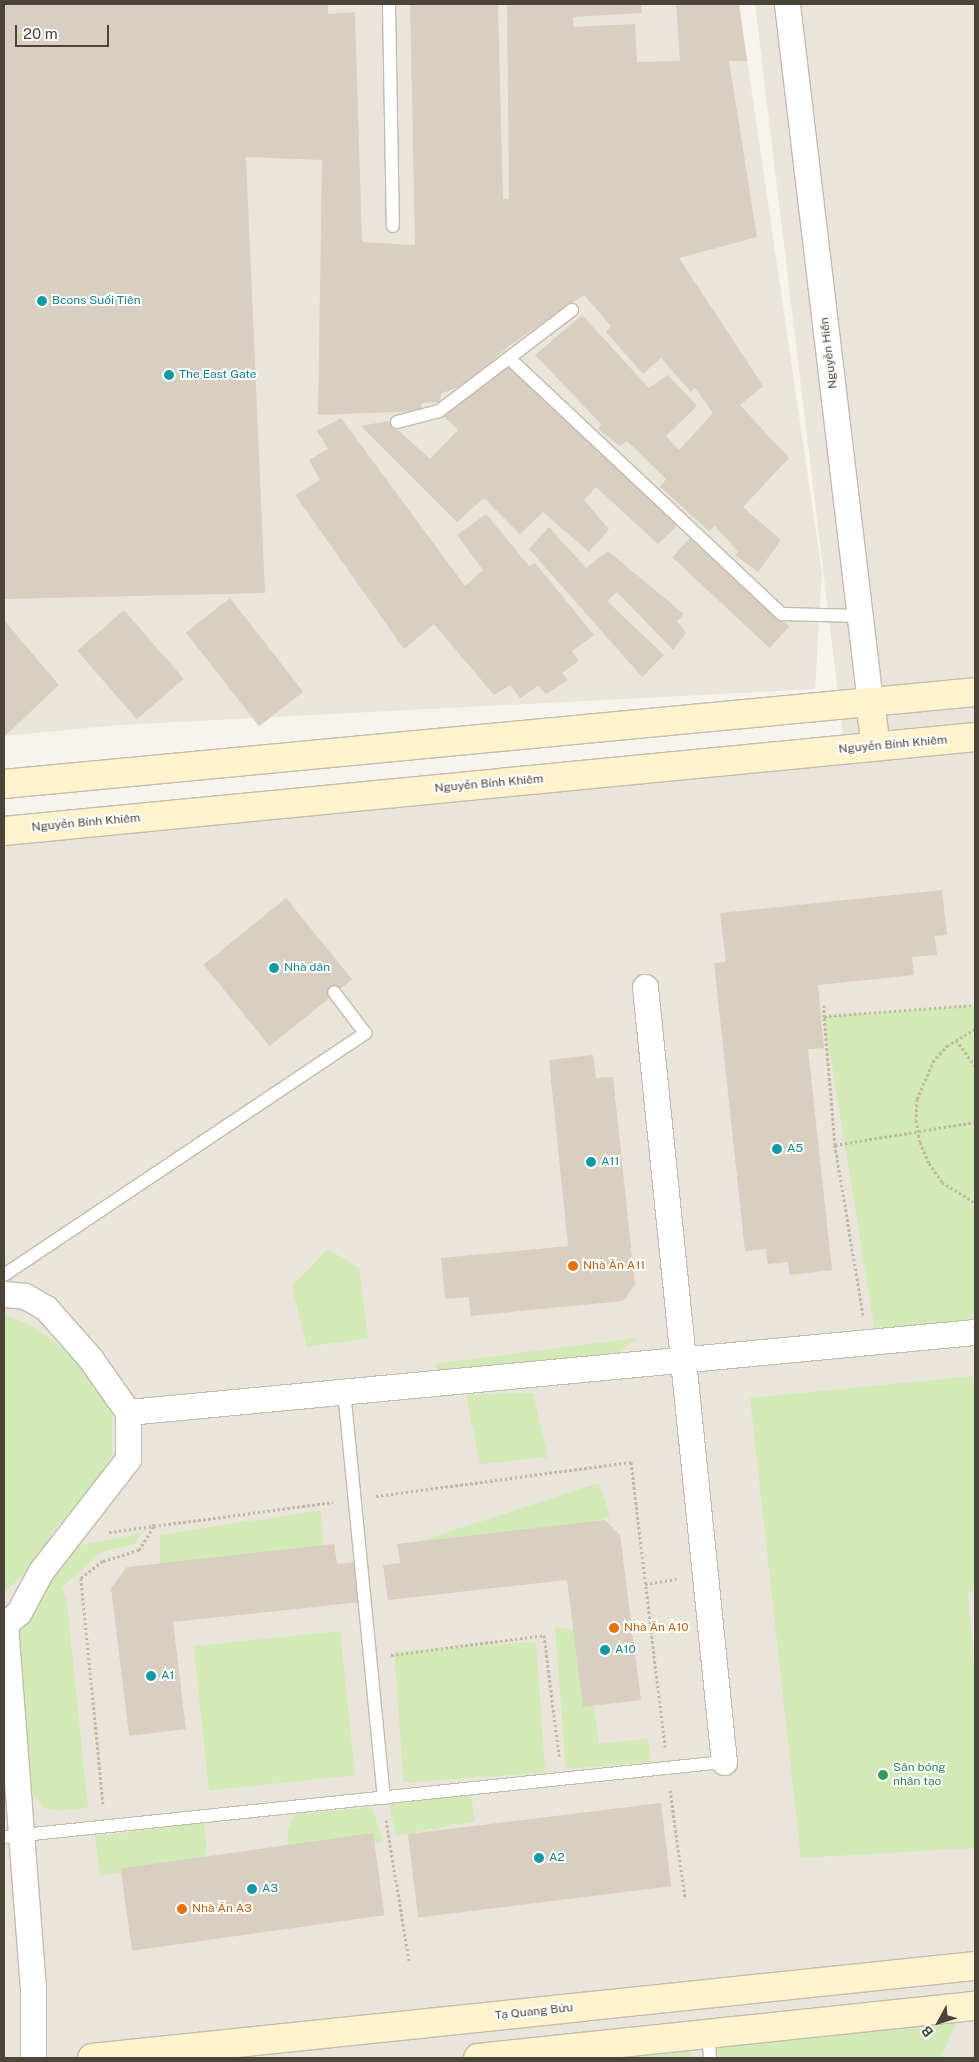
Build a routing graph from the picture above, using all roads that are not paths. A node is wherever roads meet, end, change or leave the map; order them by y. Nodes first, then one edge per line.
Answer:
1 (389, 4) edge
2 (787, 4) edge
3 (393, 226) dead end
4 (572, 310) dead end
5 (509, 358) junction
6 (397, 422) dead end
7 (860, 616) junction
8 (975, 692) edge
9 (870, 702) junction
10 (975, 737) edge
11 (876, 747) junction
12 (4, 784) edge
13 (4, 831) edge
14 (645, 987) dead end
15 (334, 992) dead end
16 (4, 1276) edge
17 (4, 1294) edge
18 (975, 1332) edge
19 (683, 1359) junction
20 (344, 1391) junction
21 (128, 1412) junction
22 (4, 1625) edge
23 (724, 1762) joint
24 (383, 1798) junction
25 (11, 1837) edge
26 (975, 1966) edge
27 (606, 2005) junction
28 (975, 2006) edge
29 (611, 2044) junction
30 (709, 2046) edge
31 (518, 2056) edge
32 (34, 2058) edge
33 (92, 2058) edge
34 (478, 2058) edge

1 - 3 lane
2 - 7 street, Nguyễn Hiền
4 - 5 lane
5 - 6 lane
5 - 7 lane
7 - 9 street, Nguyễn Hiền
8 - 9 street
9 - 11 street
9 - 12 street
10 - 11 street, Nguyễn Bỉnh Khiêm
11 - 13 street, Nguyễn Bỉnh Khiêm
14 - 19 street
15 - 16 lane
17 - 21 street
18 - 19 street
19 - 20 street
19 - 23 street
20 - 21 street
20 - 24 lane
21 - 22 street
22 - 25 street
23 - 24 lane
24 - 25 lane
25 - 32 street
26 - 27 street, Tạ Quang Bửu
27 - 29 street
27 - 33 street, Tạ Quang Bửu
28 - 30 street
29 - 30 street
29 - 31 street
31 - 34 street

